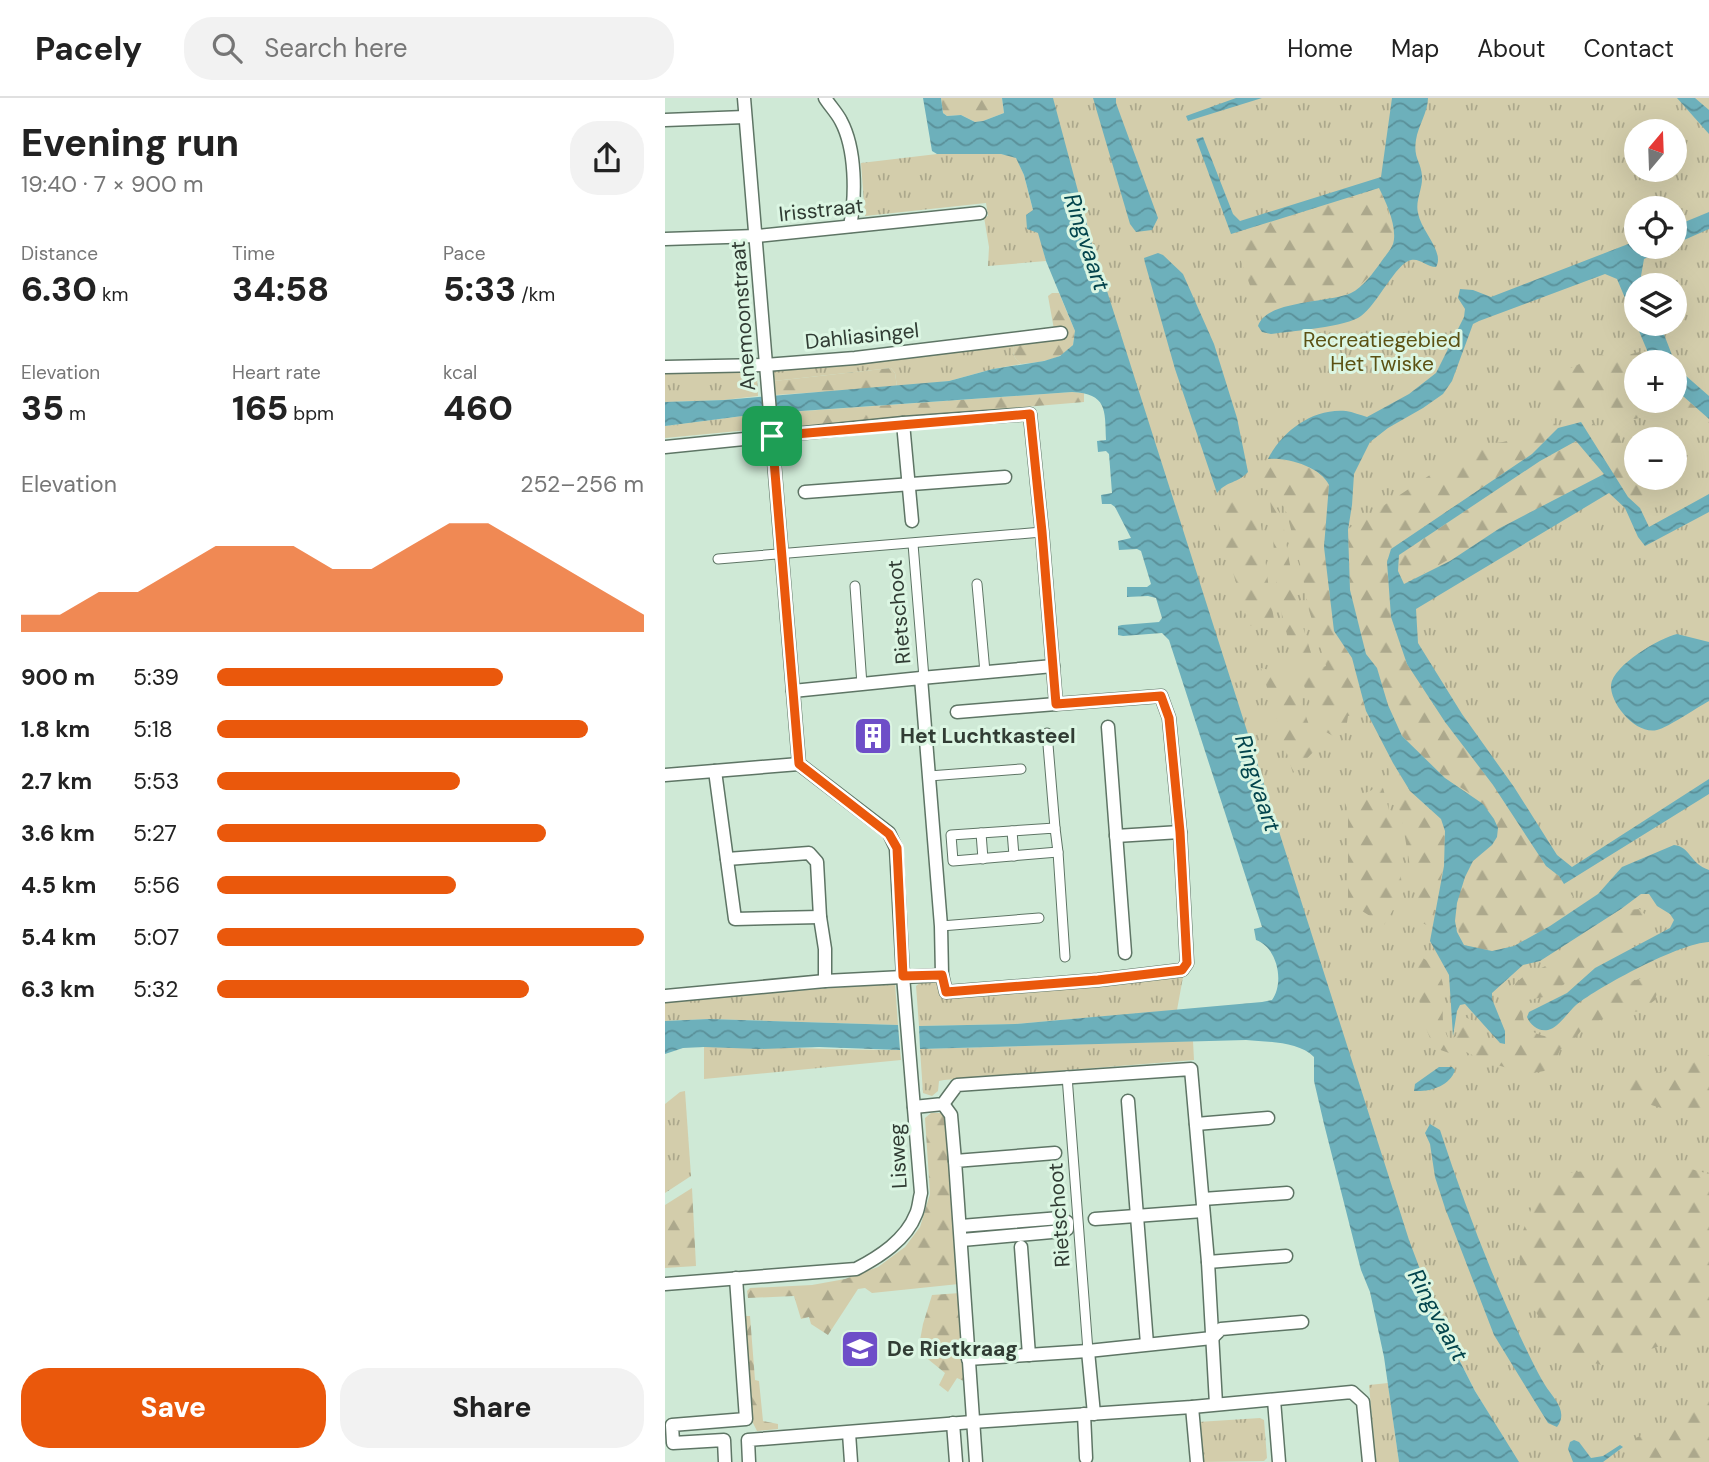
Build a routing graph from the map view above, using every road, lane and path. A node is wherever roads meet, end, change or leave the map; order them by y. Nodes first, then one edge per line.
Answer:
1 (825, 98) edge
2 (745, 106) edge
3 (665, 120) edge
4 (981, 213) dead end
5 (850, 226) junction
6 (757, 236) junction
7 (665, 239) edge
8 (1061, 333) dead end
9 (765, 365) junction
10 (665, 367) edge
11 (903, 423) junction
12 (771, 431) junction
13 (665, 447) edge
14 (1005, 477) dead end
15 (908, 485) junction
16 (805, 492) dead end
17 (912, 521) dead end
18 (1042, 532) junction
19 (913, 544) junction
20 (780, 555) junction
21 (718, 559) dead end
22 (978, 584) dead end
23 (855, 586) dead end
24 (1053, 666) junction
25 (985, 672) junction
26 (923, 678) junction
27 (863, 685) junction
28 (793, 691) junction
29 (1056, 704) junction
30 (957, 712) dead end
31 (1108, 727) dead end
32 (1047, 733) dead end
33 (799, 764) junction
34 (1021, 769) dead end
35 (715, 771) junction
36 (665, 775) edge
37 (929, 776) junction
38 (1055, 828) junction
39 (1012, 831) junction
40 (1180, 832) junction
41 (981, 833) junction
42 (1116, 835) junction
43 (1058, 852) junction
44 (1014, 856) junction
45 (727, 859) junction
46 (983, 859) junction
47 (820, 917) junction
48 (1039, 918) dead end
49 (941, 926) junction
50 (1125, 953) dead end
51 (1065, 957) dead end
52 (942, 975) junction
53 (903, 976) junction
54 (825, 981) junction
55 (665, 996) edge
56 (1067, 1076) junction
57 (1128, 1101) dead end
58 (943, 1104) junction
59 (914, 1107) junction
60 (1268, 1118) dead end
61 (1196, 1124) junction
62 (1055, 1153) dead end
63 (955, 1161) junction
64 (1287, 1193) dead end
65 (1203, 1205) junction
66 (1138, 1216) junction
67 (1095, 1219) dead end
68 (961, 1226) junction
69 (962, 1240) junction
70 (1021, 1247) dead end
71 (1286, 1256) dead end
72 (1208, 1262) junction
73 (736, 1278) junction
74 (665, 1283) edge
75 (1302, 1322) dead end
76 (1212, 1338) junction
77 (1147, 1343) junction
78 (1089, 1351) junction
79 (1029, 1355) junction
80 (968, 1359) junction
81 (1274, 1400) junction
82 (1216, 1404) junction
83 (1192, 1407) junction
84 (1089, 1414) junction
85 (746, 1419) junction
86 (972, 1422) junction
87 (953, 1423) junction
88 (849, 1433) junction
89 (748, 1440) junction
90 (1086, 1458) dead end
91 (725, 1462) edge
92 (749, 1462) edge
93 (851, 1462) edge
94 (956, 1462) edge
95 (975, 1462) edge
96 (1197, 1462) edge
97 (1279, 1462) edge
98 (1369, 1462) edge

1 - 5 street
2 - 3 street
2 - 6 street, Anemoonstraat
4 - 5 street, Irisstraat
5 - 6 street, Irisstraat
6 - 7 street, Irisstraat
6 - 9 street, Anemoonstraat
8 - 9 street, Dahliasingel
9 - 10 street, Dahliasingel
9 - 12 street, Anemoonstraat
11 - 12 street
11 - 15 street
11 - 18 street
12 - 13 street
12 - 20 street, Anemoonstraat
14 - 15 street
15 - 16 street
15 - 17 street
18 - 19 street
18 - 24 street
19 - 20 street
19 - 26 street, Rietschoot
20 - 21 street
20 - 28 street, Anemoonstraat
22 - 25 street
23 - 27 street, Rietschoot
24 - 25 street, Rietschoot
24 - 29 street
25 - 26 street, Rietschoot
26 - 27 street, Rietschoot
26 - 37 street, Rietschoot
27 - 28 street, Rietschoot
28 - 33 street, Anemoonstraat
29 - 30 street
29 - 40 street
31 - 42 street
32 - 38 street
33 - 35 street
33 - 53 street, Lisweg
34 - 37 street
35 - 36 street
35 - 45 street
37 - 49 street, Rietschoot
38 - 39 street
38 - 43 street
39 - 41 street
39 - 44 street
40 - 42 street
40 - 52 street
41 - 46 street
41 - 46 street
42 - 50 street
43 - 44 street
43 - 51 street
44 - 46 street
45 - 47 street
45 - 47 street
47 - 54 street
48 - 49 street
49 - 52 street, Rietschoot
52 - 53 street
53 - 54 street
53 - 59 street, Lisweg
54 - 55 street
56 - 58 street
56 - 61 street
56 - 78 street, Rietschoot
57 - 66 street
58 - 59 street
58 - 63 street
59 - 73 street, Lisweg
60 - 61 street
61 - 65 street
62 - 63 street, Rietschoot
63 - 68 street
64 - 65 street, Rietschoot
65 - 66 street, Rietschoot
65 - 72 street
66 - 67 street, Rietschoot
66 - 77 street
68 - 69 street
68 - 69 street, Rietschoot
69 - 80 street
70 - 79 street, Rietschoot
71 - 72 street
72 - 76 street
73 - 74 street, Lisweg
73 - 85 street
75 - 76 street
76 - 77 street
76 - 82 street
77 - 78 street
78 - 79 street
78 - 84 street, Rietschoot
79 - 80 street
80 - 86 street
81 - 82 street
81 - 97 street
81 - 98 street
82 - 83 street
83 - 84 street
83 - 96 street
84 - 86 street
84 - 90 street, Rietschoot
85 - 89 street
85 - 91 street
86 - 87 street
86 - 95 street
87 - 88 street
87 - 94 street
88 - 89 street
88 - 93 street
89 - 92 street

